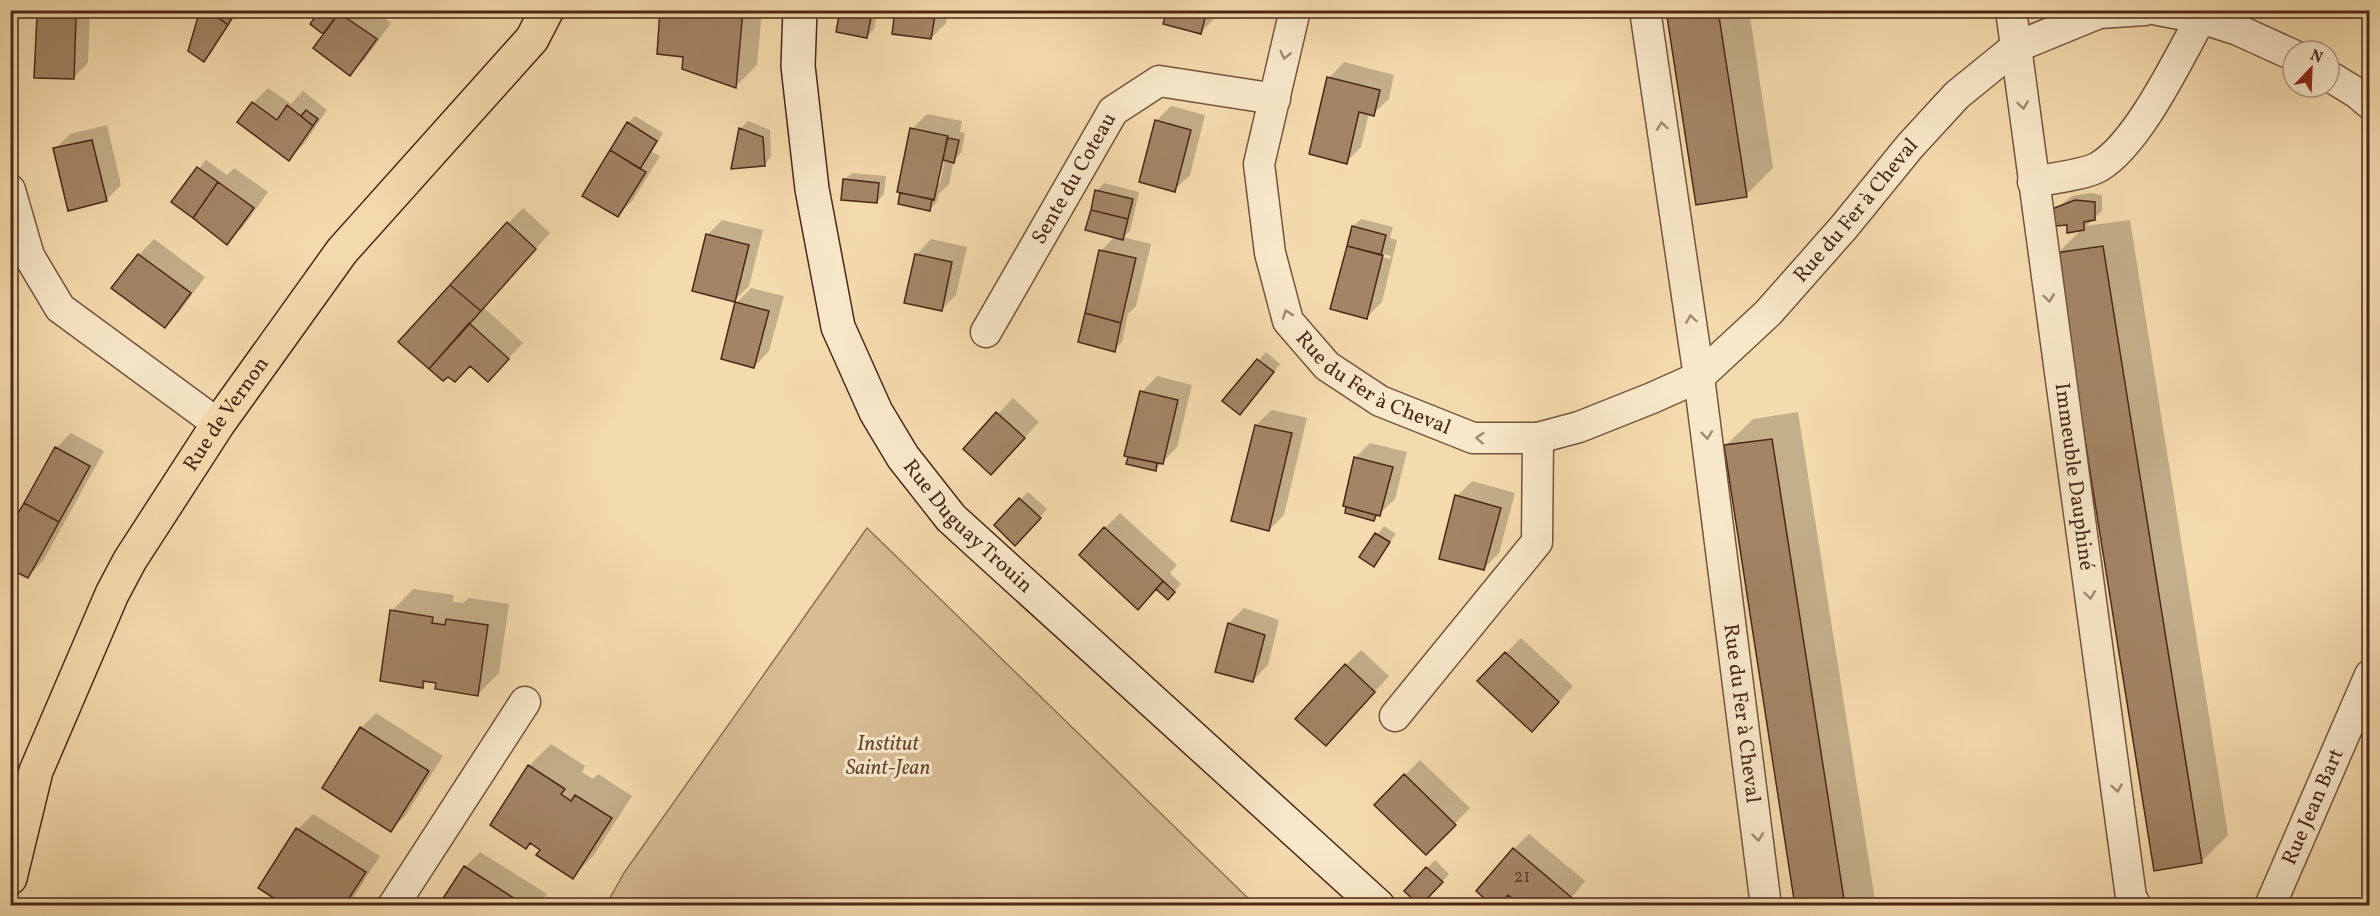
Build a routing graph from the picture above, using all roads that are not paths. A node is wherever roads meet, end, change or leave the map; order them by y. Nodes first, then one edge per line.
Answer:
1 (547, 10) edge
2 (800, 10) edge
3 (1294, 10) edge
4 (1645, 10) edge
5 (2011, 10) edge
6 (2145, 10) edge
7 (2158, 10) edge
8 (2201, 18) junction
9 (2016, 47) junction
10 (2281, 50) edge
11 (2341, 83) edge
12 (1275, 99) junction
13 (2370, 104) edge
14 (2033, 182) junction
15 (10, 190) edge
16 (986, 332) dead end
17 (1699, 377) junction
18 (218, 424) junction
19 (1538, 438) junction
20 (2370, 675) edge
21 (525, 702) dead end
22 (1395, 716) dead end
23 (10, 878) edge
24 (393, 906) edge
25 (1378, 906) edge
26 (1766, 906) edge
27 (2136, 906) edge
28 (2270, 906) edge

1 - 18 main road, Rue de Vernon
2 - 25 street, Rue Duguay Trouin
3 -> 12 street, Rue du Fer à Cheval
17 -> 4 street, Rue du Fer à Cheval
5 - 9 street
6 - 9 street, Rue du Fer à Cheval
7 - 8 street
8 - 10 street
8 - 14 street
9 -> 14 street, Immeuble Dauphiné
9 - 17 street, Rue du Fer à Cheval
11 - 13 street
12 - 16 street, Sente du Coteau
19 -> 12 street, Rue du Fer à Cheval
14 -> 27 street, Immeuble Dauphiné
15 - 18 street
17 - 19 street, Rue du Fer à Cheval
17 -> 26 street, Rue du Fer à Cheval
18 - 23 main road, Rue de Vernon
19 - 22 street
20 - 28 street, Rue Jean Bart
21 - 24 street

